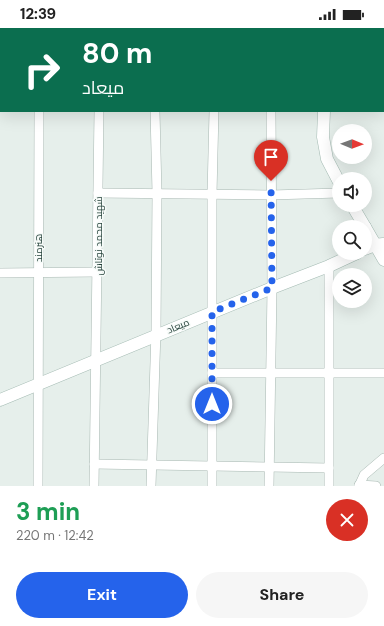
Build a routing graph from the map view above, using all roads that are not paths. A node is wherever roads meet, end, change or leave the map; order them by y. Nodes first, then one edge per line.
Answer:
1 (39, 112) edge
2 (99, 112) edge
3 (156, 112) edge
4 (214, 112) edge
5 (271, 112) edge
6 (324, 112) edge
7 (334, 172) edge
8 (98, 193) junction
9 (157, 193) junction
10 (332, 193) edge
11 (212, 194) junction
12 (271, 195) junction
13 (375, 246) edge
14 (342, 260) edge
15 (384, 260) edge
16 (329, 266) junction
17 (98, 272) junction
18 (0, 273) edge
19 (38, 273) junction
20 (272, 288) junction
21 (212, 312) junction
22 (156, 336) junction
23 (95, 361) junction
24 (329, 373) junction
25 (384, 373) edge
26 (212, 374) junction
27 (270, 374) junction
28 (39, 384) junction
29 (0, 400) edge
30 (384, 458) edge
31 (94, 464) junction
32 (151, 465) junction
33 (212, 466) junction
34 (269, 467) junction
35 (329, 468) junction
36 (38, 486) edge
37 (94, 486) edge
38 (151, 486) edge
39 (212, 486) edge
40 (269, 486) edge
41 (329, 486) edge
42 (359, 486) edge
43 (376, 486) edge

1 - 19 street, هنرمند
2 - 8 street, شهید محمد نوتاش
3 - 9 street
4 - 11 street
5 - 12 street
6 - 7 main road
8 - 9 street
8 - 17 street, شهید محمد نوتاش
9 - 11 street
9 - 22 street
10 - 12 street
11 - 12 street
11 - 21 street
12 - 20 street
13 - 15 main road
14 - 16 main road, میعاد
16 - 20 main road, میعاد
16 - 24 street
17 - 19 street
17 - 23 street, شهید محمد نوتاش
18 - 19 street
19 - 28 street, هنرمند
20 - 21 main road, میعاد
20 - 27 street
21 - 22 main road, میعاد
21 - 26 street
22 - 23 main road, میعاد
22 - 32 street
23 - 28 main road, میعاد
23 - 31 street, شهید محمد نوتاش
24 - 25 street
24 - 27 street
24 - 35 street
26 - 27 street
26 - 33 street
27 - 34 street
28 - 29 main road, میعاد
28 - 36 street, هنرمند
30 - 42 street
31 - 32 street
31 - 37 street, شهید محمد نوتاش
32 - 33 street
32 - 38 street
33 - 34 street
33 - 39 street
34 - 35 street
34 - 40 street
35 - 41 street
42 - 43 street

